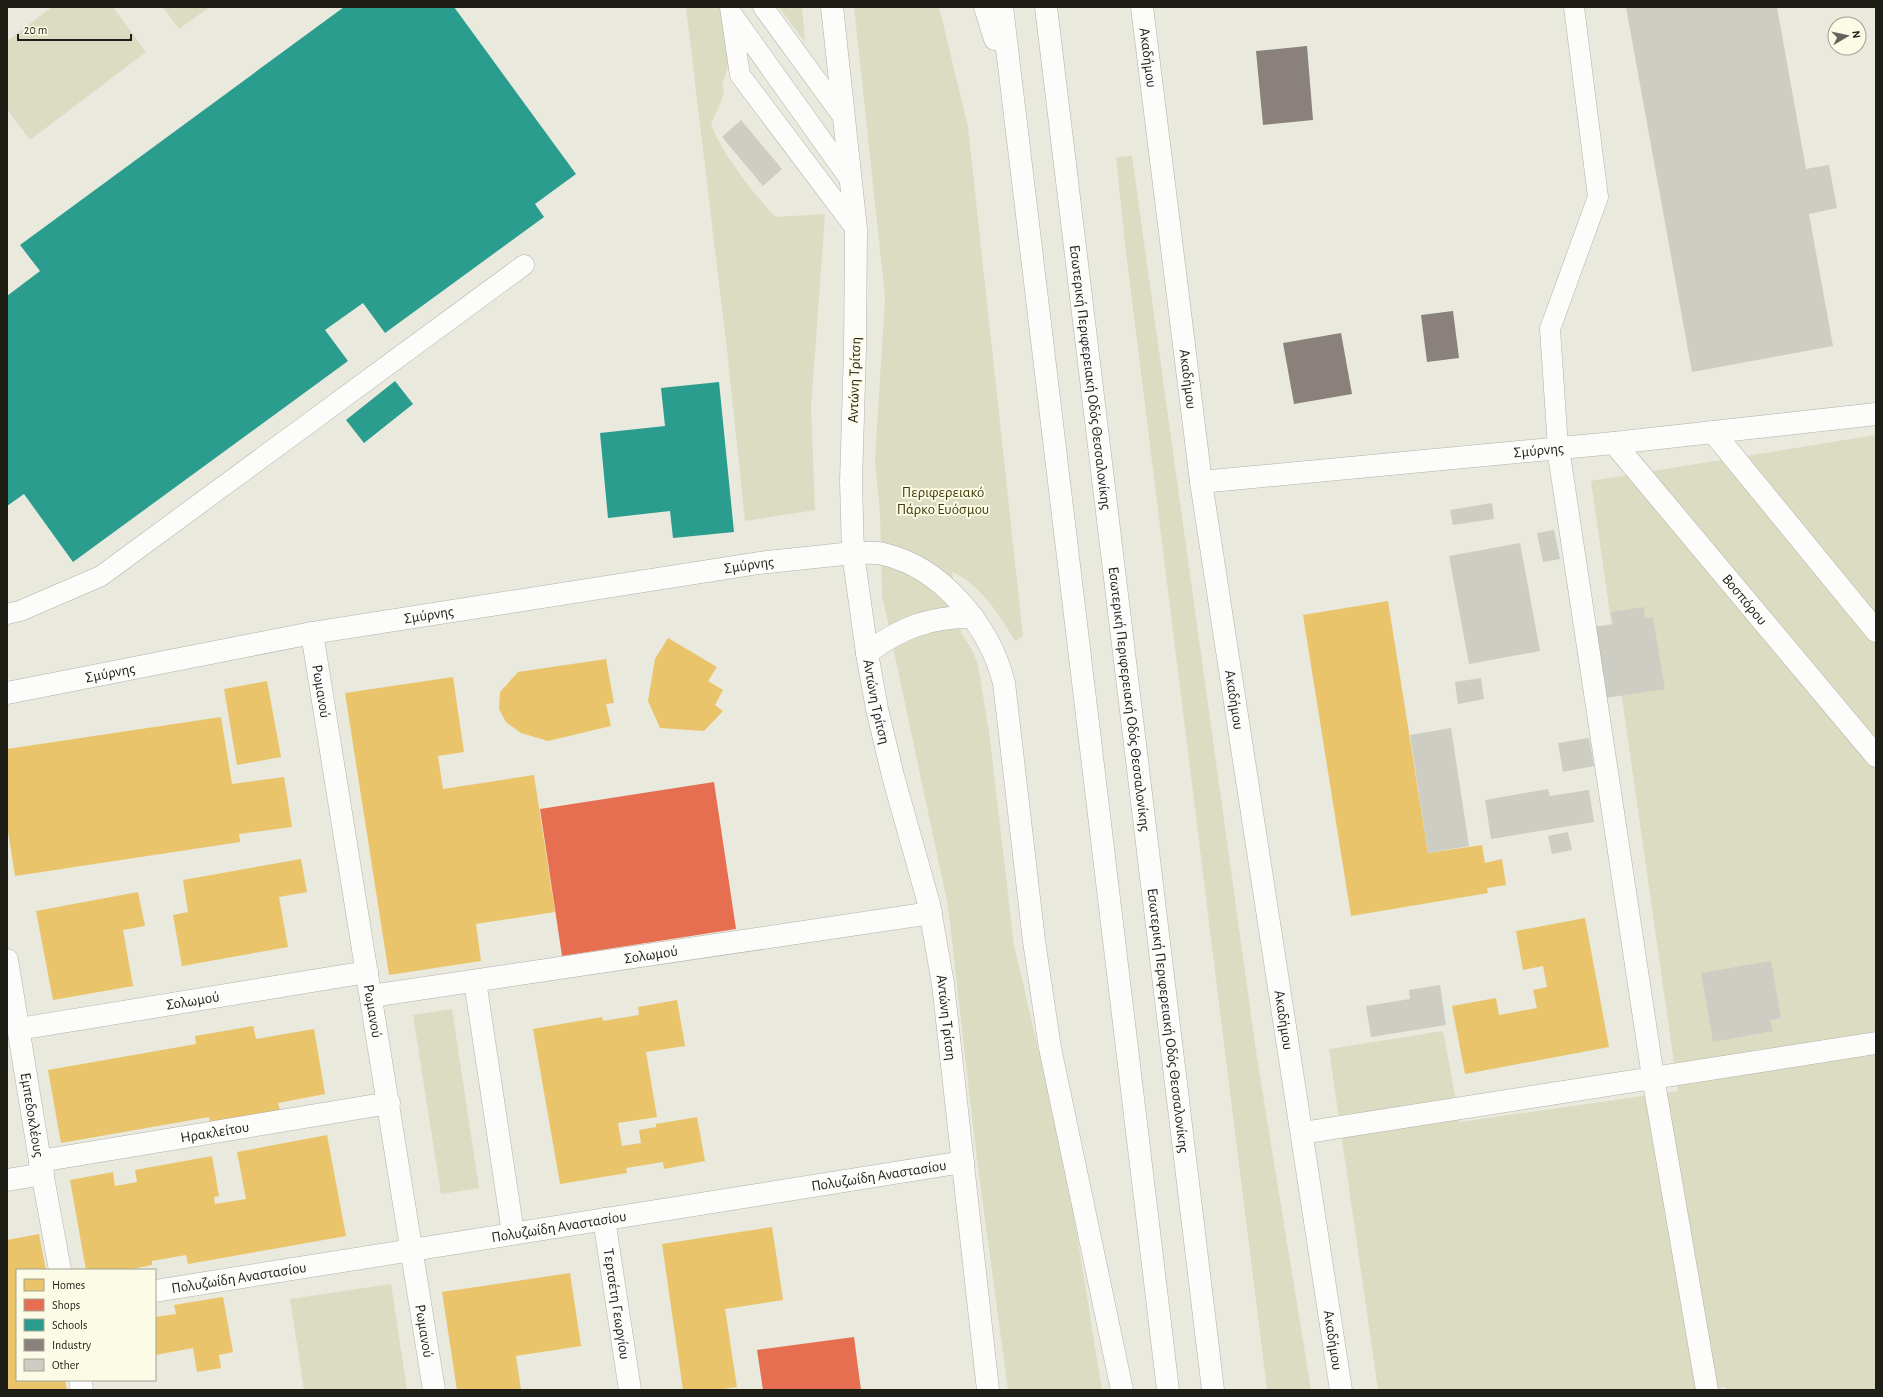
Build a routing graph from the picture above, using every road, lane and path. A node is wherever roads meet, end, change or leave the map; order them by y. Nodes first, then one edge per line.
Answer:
1 (763, 7) edge
2 (832, 7) edge
3 (985, 7) edge
4 (1002, 7) edge
5 (1046, 7) edge
6 (1060, 7) edge
7 (1142, 7) edge
8 (1574, 7) edge
9 (731, 10) edge
10 (1055, 85) junction
11 (1012, 91) junction
12 (844, 118) junction
13 (851, 180) junction
14 (856, 229) junction
15 (524, 265) dead end
16 (1876, 414) edge
17 (1713, 432) junction
18 (1614, 443) junction
19 (1558, 448) junction
20 (1201, 482) junction
21 (853, 553) junction
22 (7, 614) edge
23 (973, 617) junction
24 (1876, 631) edge
25 (312, 633) junction
26 (867, 653) junction
27 (7, 693) edge
28 (1876, 756) edge
29 (931, 913) junction
30 (7, 960) edge
31 (367, 972) junction
32 (475, 981) junction
33 (371, 996) junction
34 (19, 1029) junction
35 (1876, 1043) edge
36 (1653, 1077) junction
37 (389, 1103) junction
38 (1302, 1133) junction
39 (963, 1162) junction
40 (41, 1168) junction
41 (7, 1180) edge
42 (604, 1219) junction
43 (513, 1233) junction
44 (412, 1249) junction
45 (60, 1269) edge
46 (156, 1291) edge
47 (434, 1390) edge
48 (630, 1390) edge
49 (988, 1390) edge
50 (1122, 1390) edge
51 (1168, 1390) edge
52 (1213, 1390) edge
53 (1341, 1390) edge
54 (1707, 1390) edge

1 - 12 lane
2 - 12 main road, Αντώνη Τρίτση
3 - 11 main road
4 - 11 main road
5 - 10 main road, Εσωτερική Περιφερειακή Οδός Θεσσαλονίκης
6 - 10 main road
7 - 20 main road, Ακαδήμου
8 - 19 lane
9 - 13 lane
9 - 14 lane
10 - 52 main road, Εσωτερική Περιφερειακή Οδός Θεσσαλονίκης
11 - 51 main road
12 - 13 main road, Αντώνη Τρίτση
13 - 14 main road, Αντώνη Τρίτση
14 - 21 main road, Αντώνη Τρίτση
15 - 22 lane
16 - 17 main road, Σμύρνης
17 - 18 main road, Σμύρνης
17 - 24 main road
18 - 19 main road, Σμύρνης
18 - 28 main road, Βοσπόρου
19 - 20 main road, Σμύρνης
19 - 36 main road
20 - 38 main road, Ακαδήμου
21 - 23 main road, Σμύρνης
21 - 25 main road, Σμύρνης
21 - 26 main road, Αντώνη Τρίτση
23 - 26 main road
23 - 50 main road, Σμύρνης
25 - 27 main road, Σμύρνης
25 - 31 main road, Ρωμανού
26 - 29 main road, Αντώνη Τρίτση
29 - 32 main road, Σολωμού
29 - 39 main road, Αντώνη Τρίτση
30 - 34 main road, Εμπεδοκλέους
31 - 33 main road, Ρωμανού
31 - 34 main road, Σολωμού
32 - 33 main road, Σολωμού
32 - 43 main road
33 - 37 main road, Ρωμανού
34 - 40 main road, Εμπεδοκλέους
35 - 36 main road
36 - 38 main road
36 - 54 main road
37 - 40 main road, Ηρακλείτου
37 - 44 main road, Ρωμανού
38 - 53 main road, Ακαδήμου
39 - 42 main road, Πολυζωίδη Αναστασίου
39 - 49 main road, Αντώνη Τρίτση
40 - 41 main road, Ηρακλείτου
40 - 45 main road, Εμπεδοκλέους
42 - 43 main road, Πολυζωίδη Αναστασίου
42 - 48 main road, Τερτσέτη Γεωργίου
43 - 44 main road, Πολυζωίδη Αναστασίου
44 - 46 main road, Πολυζωίδη Αναστασίου
44 - 47 main road, Ρωμανού

